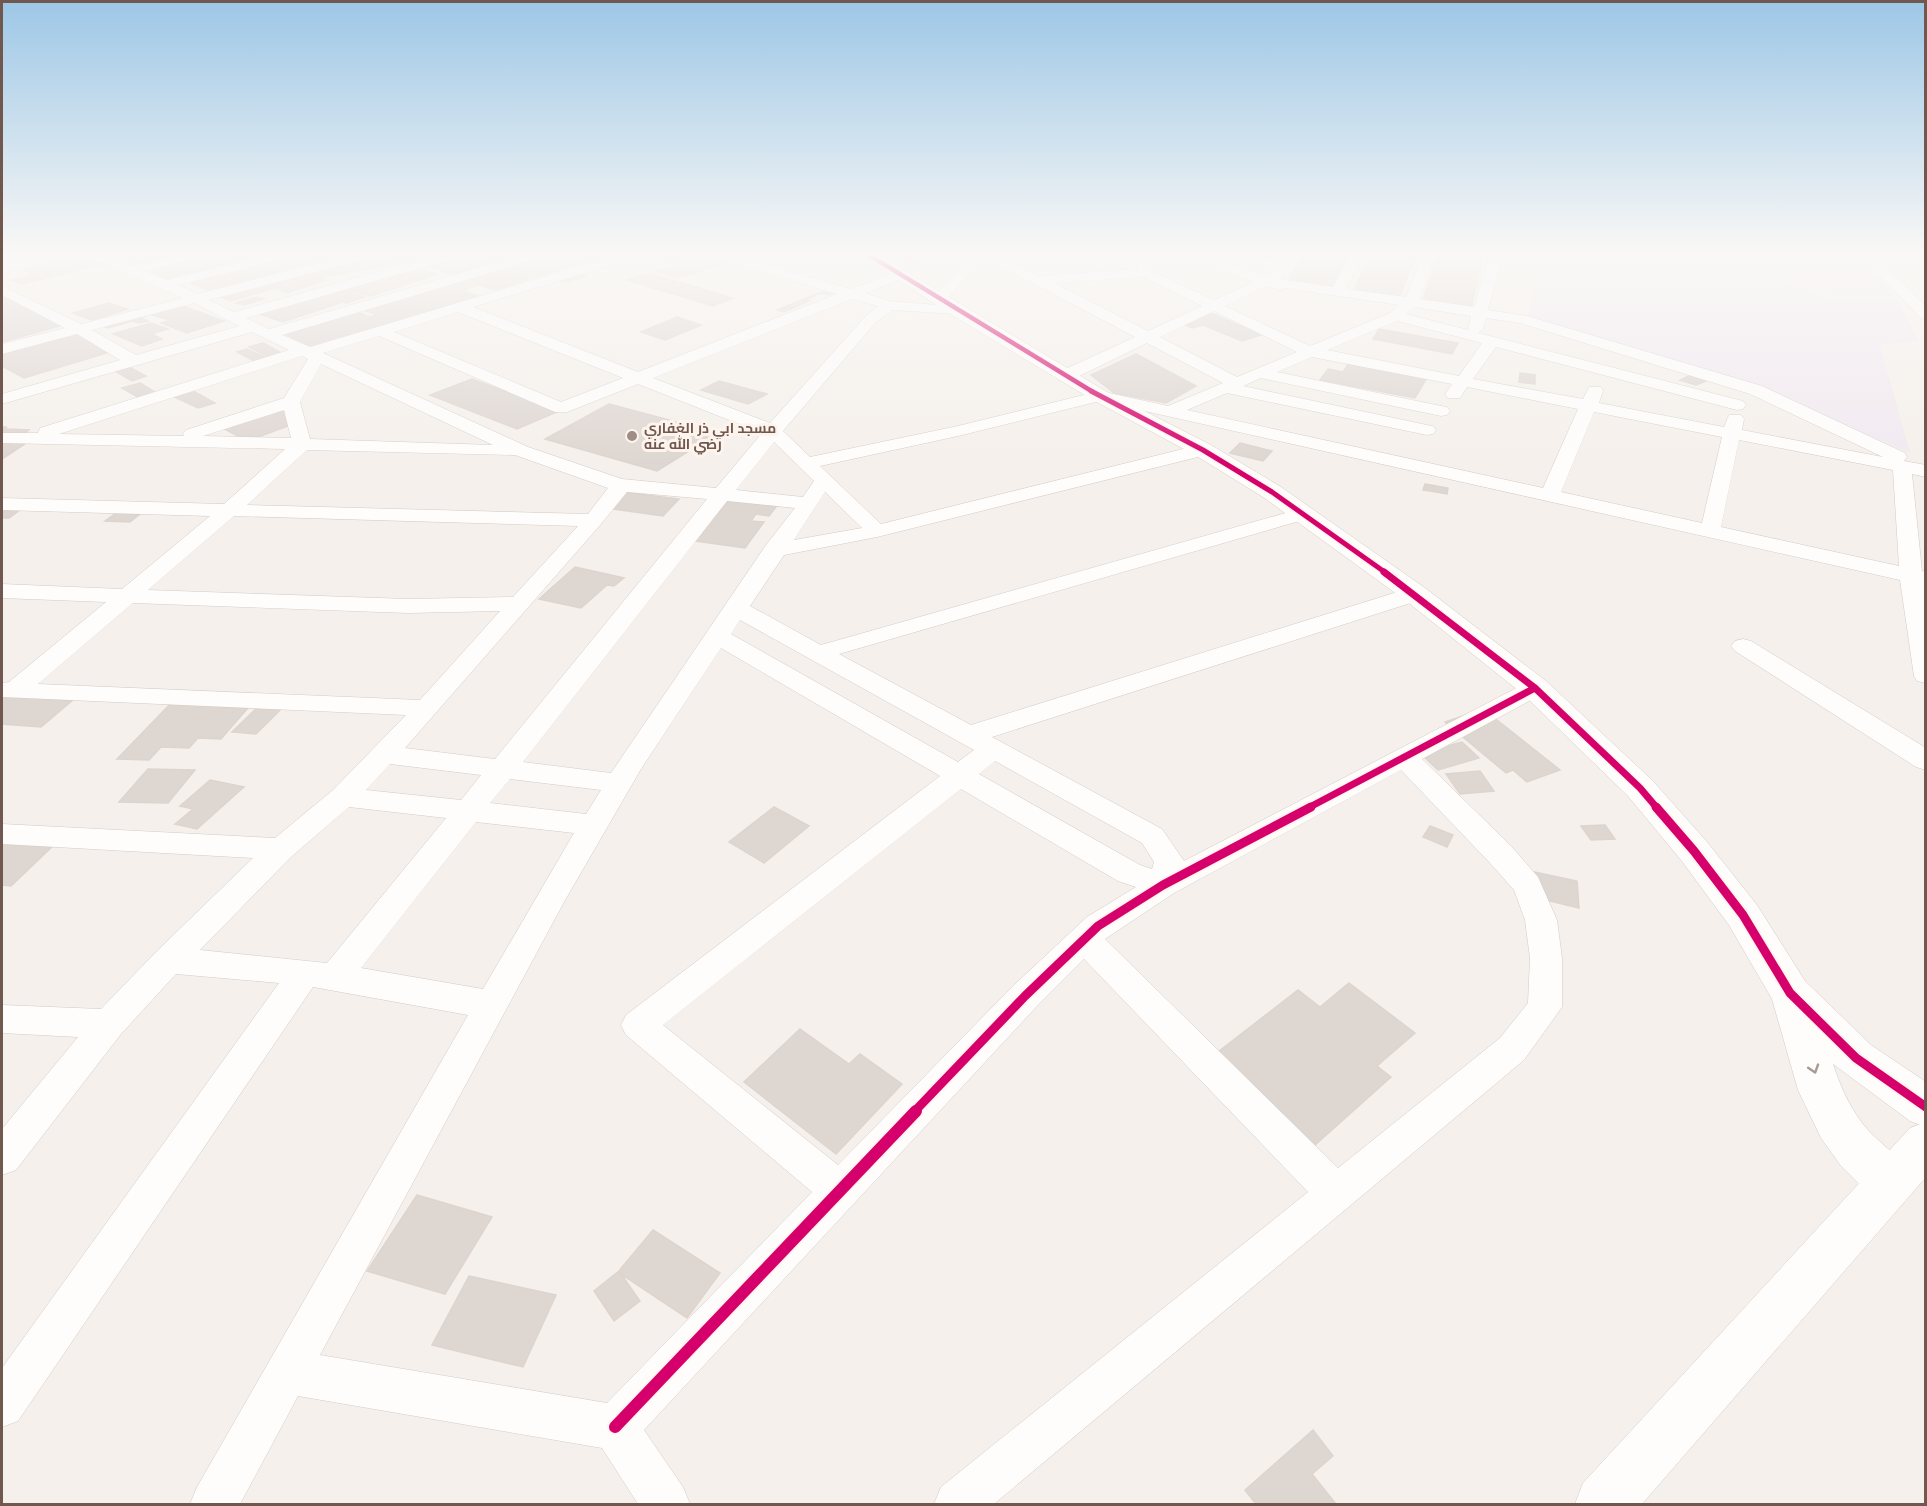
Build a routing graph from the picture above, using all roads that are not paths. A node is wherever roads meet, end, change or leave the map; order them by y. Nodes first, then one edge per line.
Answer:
1 (66, 322) edge
2 (104, 322) edge
3 (243, 322) edge
4 (291, 322) edge
5 (408, 322) edge
6 (499, 322) edge
7 (781, 322) edge
8 (869, 322) edge
9 (976, 322) edge
10 (1118, 322) edge
11 (1177, 322) edge
12 (1249, 322) edge
13 (1380, 322) edge
14 (1419, 322) edge
15 (1477, 322) edge
16 (1533, 322) edge
17 (79, 329) junction
18 (260, 331) junction
19 (379, 331) junction
20 (1473, 336) junction
21 (1146, 337) junction
22 (1492, 341) junction
23 (2, 349) edge
24 (1310, 352) junction
25 (310, 353) junction
26 (134, 361) junction
27 (1605, 371) junction
28 (1259, 374) junction
29 (1065, 376) junction
30 (641, 377) junction
31 (1464, 382) junction
32 (1231, 386) junction
33 (1756, 390) junction
34 (5, 395) edge
35 (1100, 396) junction
36 (291, 402) junction
37 (1737, 405) junction
38 (1587, 407) junction
39 (1441, 411) junction
40 (1168, 412) junction
41 (1426, 430) junction
42 (773, 431) junction
43 (1732, 435) junction
44 (2, 438) edge
45 (25, 438) junction
46 (171, 441) junction
47 (302, 444) junction
48 (1203, 450) junction
49 (521, 451) junction
50 (1400, 463) junction
51 (1902, 468) junction
52 (1926, 471) edge
53 (812, 482) junction
54 (619, 485) junction
55 (722, 494) junction
56 (1549, 496) junction
57 (2, 504) edge
58 (228, 511) junction
59 (1303, 514) junction
60 (594, 520) junction
61 (877, 531) junction
62 (1710, 532) junction
63 (774, 550) junction
64 (1918, 578) edge
65 (2, 591) edge
66 (1415, 594) junction
67 (128, 596) junction
68 (519, 604) junction
69 (736, 608) junction
70 (717, 636) junction
71 (1743, 646) dead end
72 (818, 652) junction
73 (1926, 676) edge
74 (1535, 688) junction
75 (8, 690) edge
76 (427, 708) junction
77 (981, 742) junction
78 (384, 754) junction
79 (1404, 757) junction
80 (1926, 761) edge
81 (503, 768) junction
82 (958, 775) junction
83 (619, 783) junction
84 (344, 797) junction
85 (469, 810) junction
86 (594, 825) junction
87 (2, 834) edge
88 (281, 849) junction
89 (1163, 885) junction
90 (1085, 939) junction
91 (169, 960) junction
92 (320, 975) junction
93 (1790, 993) junction
94 (492, 1005) junction
95 (2, 1019) edge
96 (109, 1024) junction
97 (1926, 1107) edge
98 (1926, 1143) edge
99 (2, 1157) edge
100 (1890, 1182) junction
101 (840, 1191) junction
102 (1336, 1193) junction
103 (288, 1372) junction
104 (2, 1405) edge
105 (615, 1427) junction
106 (214, 1504) edge
107 (666, 1504) edge
108 (958, 1504) edge
109 (1604, 1504) edge

1 - 17 street
2 - 17 street
3 - 18 street
4 - 18 street
5 - 19 street
6 - 30 street
7 - 30 street
8 - 42 street
9 - 29 street
10 - 21 street
11 - 21 street
12 - 24 street
13 - 24 street
14 - 20 street
15 - 20 street
16 - 33 street
17 - 23 street
17 - 26 street
18 - 25 street
18 - 26 street
19 - 25 street
19 - 30 street
20 - 22 street
21 - 29 street
21 - 32 street
22 - 27 street
22 - 31 street
24 - 28 street
24 - 31 street
25 - 36 street
25 - 45 street
25 - 49 street
26 - 34 street
27 - 37 street
27 - 38 street
28 - 32 street
28 - 39 street
29 - 35 street
30 - 42 street
31 - 38 street
31 - 39 street
32 - 40 street
32 - 41 street
33 - 37 street
33 - 52 street
35 - 40 street
35 - 48 street
35 - 53 street
36 - 46 street
36 - 47 street
37 - 43 street
38 - 43 street
38 - 56 street
39 - 41 street
40 - 50 street
41 - 50 street
42 - 53 street
42 - 55 street
43 - 51 street
43 - 62 street
44 - 45 street
45 - 46 street
46 - 47 street
47 - 49 street
47 - 58 street
48 - 59 street
48 - 61 street
49 - 54 street
50 - 56 street
51 - 52 street
51 - 64 street
53 - 55 street
53 - 61 street
53 - 63 street
54 - 55 street
54 - 60 street
55 - 81 street
56 - 62 street
57 - 58 street
58 - 60 street
58 - 67 street
59 - 66 street
59 - 72 street
60 - 68 street
61 - 63 street
62 - 64 street
63 - 69 street
64 - 73 street
65 - 67 street
66 - 74 street
66 - 77 street
67 - 68 street
67 - 75 street
68 - 76 street
69 - 70 street
69 - 72 street
70 - 82 street
70 - 83 street
71 - 80 street
72 - 77 street
74 - 79 street
74 - 93 street
75 - 76 street
76 - 78 street
77 - 82 street
77 - 89 street
78 - 81 street
78 - 84 street
79 - 89 street
79 - 102 street
81 - 83 street
81 - 85 street
82 - 89 street
82 - 101 street
83 - 86 street
84 - 85 street
84 - 88 street
85 - 86 street
85 - 92 street
86 - 94 street
87 - 88 street
88 - 91 street
89 - 90 street
90 - 101 street
90 - 102 street
91 - 92 street
91 - 96 street
92 - 94 street
92 - 104 street
93 - 97 street
93 -> 100 street
94 - 103 street
95 - 96 street
96 - 99 street
98 - 100 street
100 - 109 street
101 - 105 street
102 - 108 street
103 - 105 street
103 - 106 street
105 - 107 street

